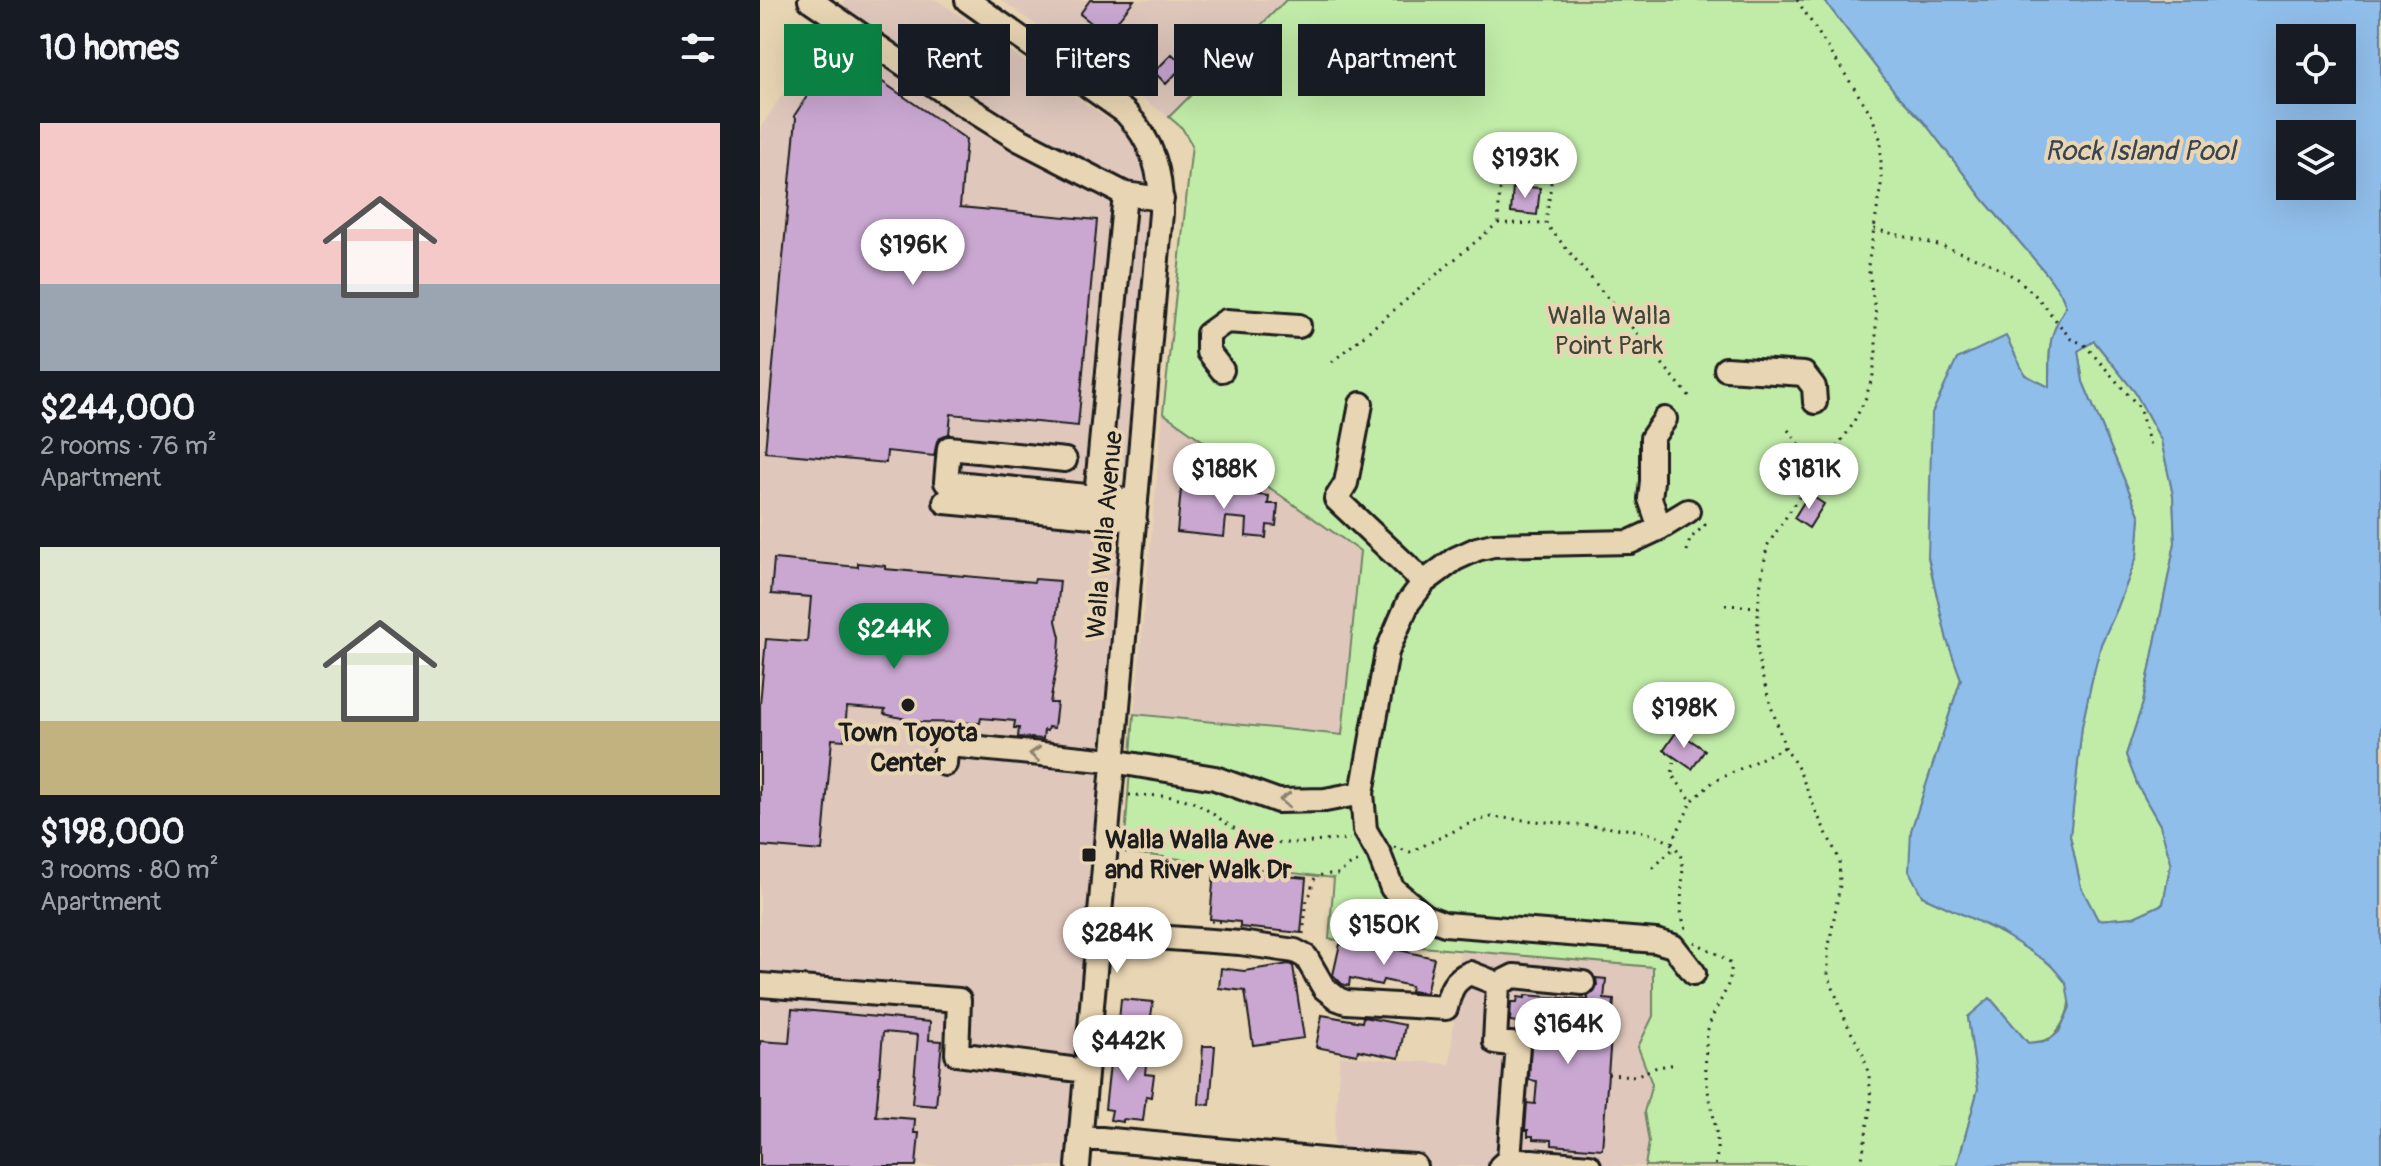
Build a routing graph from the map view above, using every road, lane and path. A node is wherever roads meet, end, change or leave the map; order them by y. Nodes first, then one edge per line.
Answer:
1 (967, 0) edge
2 (1797, 0) edge
3 (808, 1) edge
4 (1125, 194) junction
5 (1162, 199) junction
6 (1498, 223) junction
7 (1546, 224) junction
8 (1874, 229) junction
9 (1299, 326) dead end
10 (1332, 362) dead end
11 (1726, 369) dead end
12 (1222, 370) dead end
13 (1689, 396) dead end
14 (1815, 402) dead end
15 (1361, 404) dead end
16 (1665, 419) dead end
17 (1788, 430) dead end
18 (2151, 449) dead end
19 (1065, 460) dead end
20 (1819, 468) junction
21 (945, 502) dead end
22 (1095, 507) junction
23 (1136, 511) junction
24 (1688, 511) dead end
25 (1660, 528) junction
26 (1424, 582) junction
27 (1725, 605) dead end
28 (1758, 607) junction
29 (1785, 747) junction
30 (1112, 761) junction
31 (1674, 762) dead end
32 (945, 764) dead end
33 (1110, 792) junction
34 (1362, 793) junction
35 (1692, 801) junction
36 (1354, 839) dead end
37 (1673, 845) junction
38 (1379, 854) junction
39 (1653, 868) dead end
40 (1211, 921) dead end
41 (1231, 923) dead end
42 (1098, 933) junction
43 (1304, 934) dead end
44 (1694, 973) dead end
45 (1583, 983) dead end
46 (1498, 984) junction
47 (760, 985) edge
48 (1677, 1064) dead end
49 (1086, 1071) junction
50 (1608, 1074) dead end
51 (1080, 1137) junction
52 (1505, 1163) edge
53 (1078, 1166) edge
54 (1415, 1166) edge
55 (1589, 1166) edge
56 (1715, 1166) edge
57 (1861, 1166) edge

1 - 5 street, Walla Walla Avenue
2 - 8 path
3 - 4 street
4 - 5 street
4 - 22 street
5 - 23 street, Walla Walla Avenue
6 - 7 path
6 - 7 path
6 - 10 path
7 - 13 path
8 - 18 path
8 - 20 path
9 - 12 street
11 - 14 street
15 - 26 street
16 - 25 street
17 - 20 path
19 - 22 street
20 - 28 path
21 - 22 street
22 - 23 street
23 - 30 street, Walla Walla Avenue
24 - 25 street
25 - 26 street
26 - 34 street
27 - 28 path
28 - 29 path
29 - 35 path
29 - 57 path
30 -> 32 street
30 - 33 street, Walla Walla Avenue
34 -> 30 street
31 - 35 path
33 - 36 path
33 - 42 street, Walla Walla Avenue
34 - 38 street
35 - 37 path
37 - 38 path
37 - 39 path
37 - 56 path
38 - 43 path
38 - 44 street
40 - 41 path
42 - 46 street
42 - 49 street, Walla Walla Avenue
45 - 46 street
46 - 52 street
47 - 49 street
48 - 50 path
49 - 51 street, Walla Walla Avenue
51 - 53 street, Walla Walla Avenue
51 - 54 street
52 - 55 street

